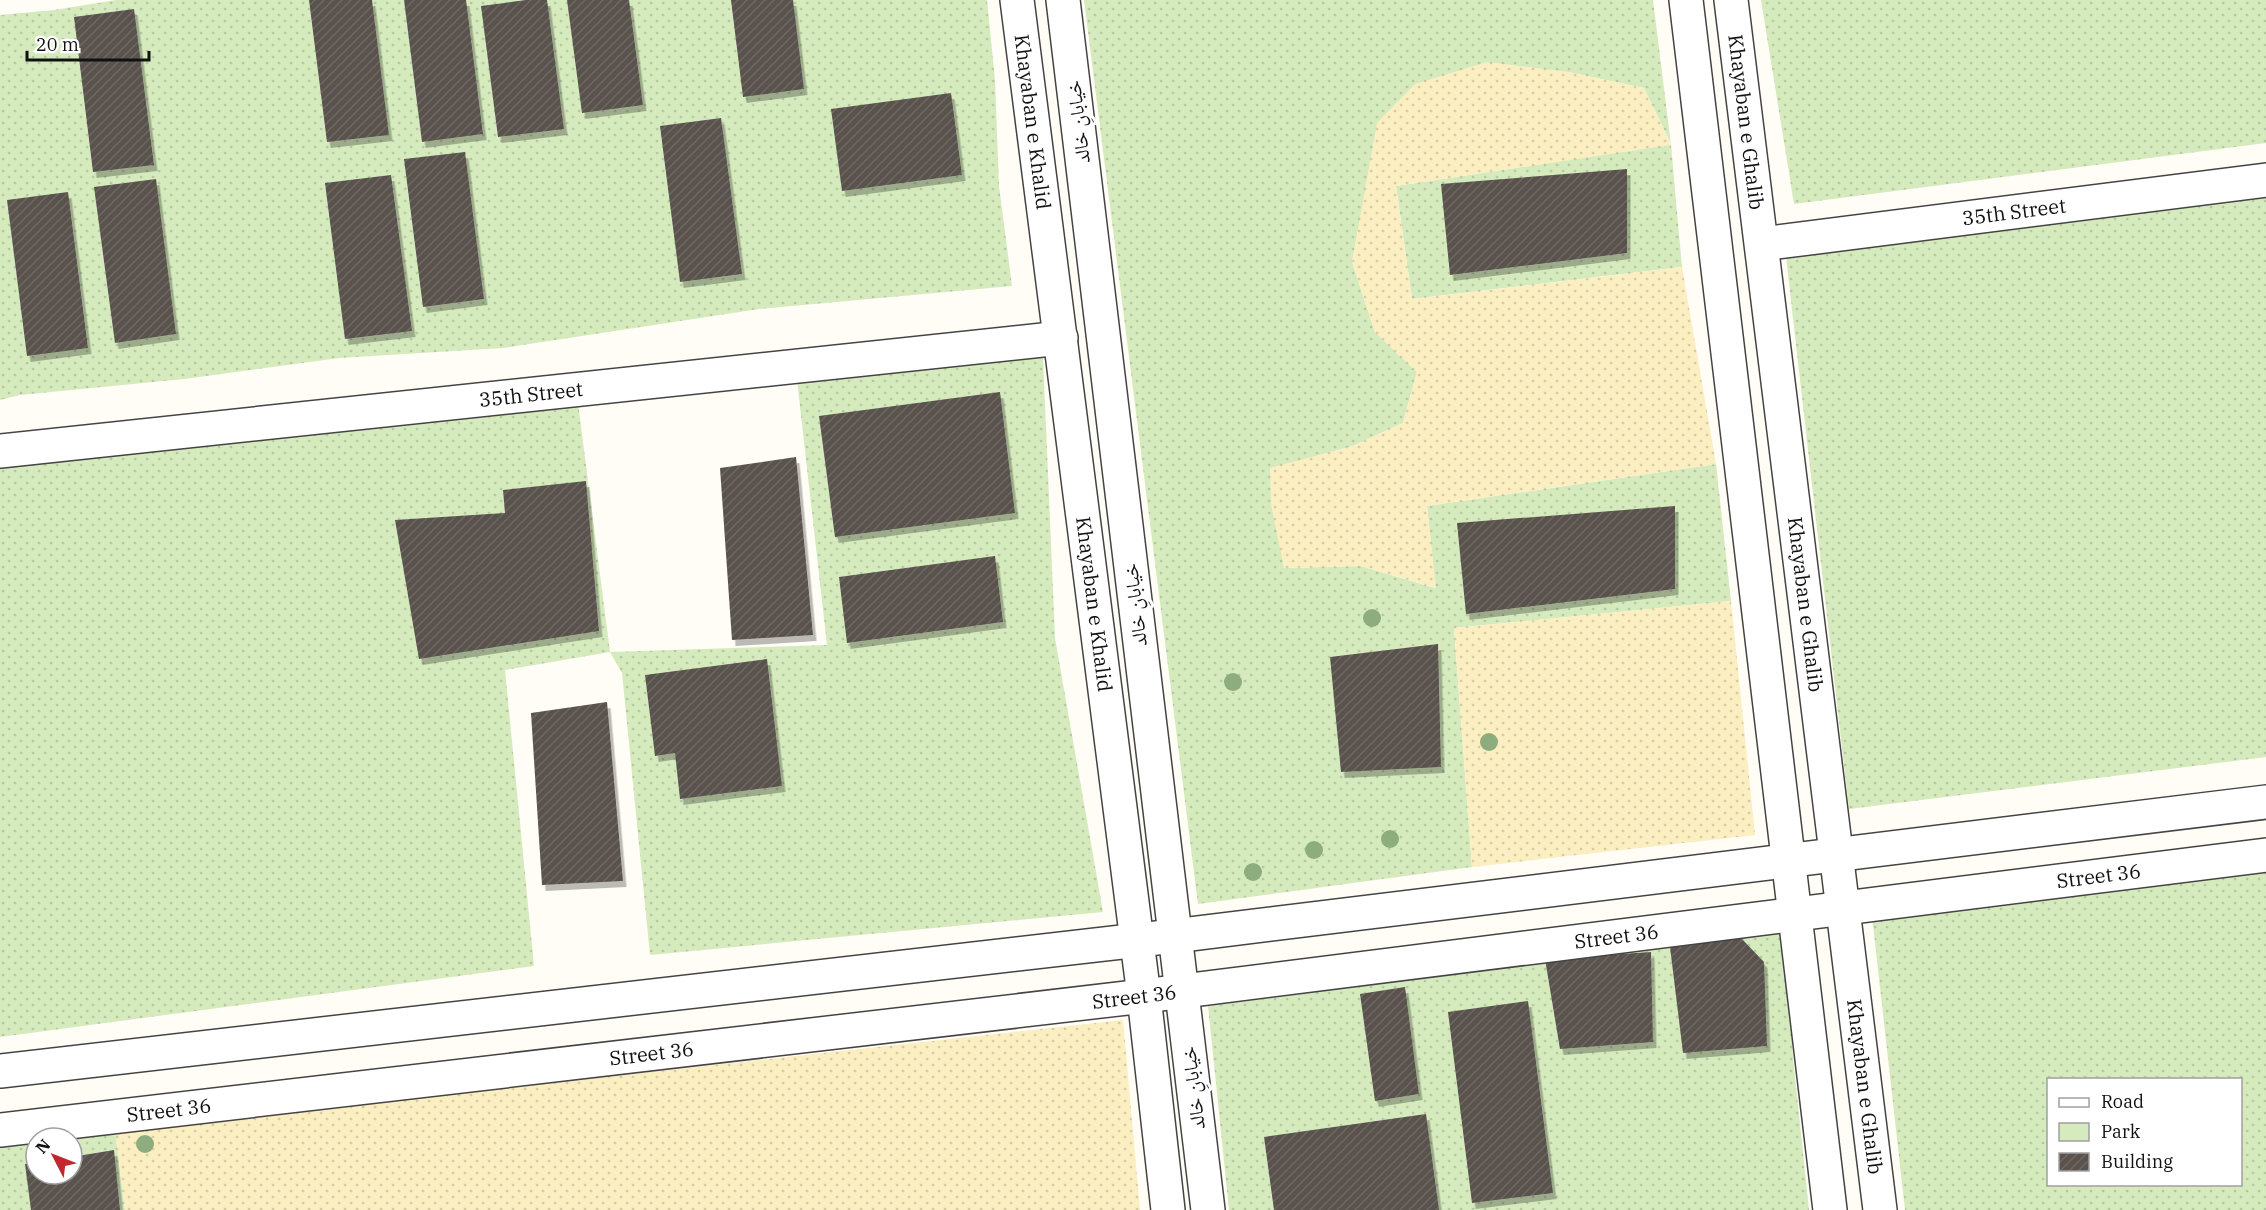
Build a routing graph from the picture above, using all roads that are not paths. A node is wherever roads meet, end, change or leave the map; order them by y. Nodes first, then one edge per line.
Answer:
1 (1017, 0) edge
2 (1063, 0) edge
3 (1686, 0) edge
4 (1731, 0) edge
5 (2266, 180) edge
6 (1762, 244) junction
7 (1061, 338) junction
8 (0, 451) edge
9 (2266, 802) edge
10 (2266, 855) edge
11 (1837, 856) junction
12 (1789, 862) junction
13 (1842, 909) junction
14 (1796, 915) junction
15 (1174, 936) junction
16 (1136, 940) junction
17 (1182, 990) junction
18 (1144, 996) junction
19 (0, 1071) edge
20 (0, 1130) edge
21 (1168, 1210) edge
22 (1208, 1210) edge
23 (1830, 1210) edge
24 (1880, 1210) edge

1 - 7 street, Khayaban e Khalid
2 - 15 street, خیابانِ خالد
3 - 12 street
4 - 6 street, Khayaban e Ghalib
5 - 6 street, 35th Street
6 - 11 street, Khayaban e Ghalib
7 - 8 street, 35th Street
7 - 16 street, Khayaban e Khalid
9 - 11 street
10 - 13 street, Street 36
11 - 12 street
11 - 13 street, Khayaban e Ghalib
12 - 14 street
12 - 15 street
13 - 14 street, Street 36
13 - 24 street, Khayaban e Ghalib
14 - 17 street, Street 36
14 - 23 street
15 - 16 street
15 - 17 street, خیابانِ خالد
16 - 18 street, Khayaban e Khalid
16 - 19 street
17 - 18 street, Street 36
17 - 22 street, خیابانِ خالد
18 - 20 street, Street 36
18 - 21 street, Khayaban e Khalid

